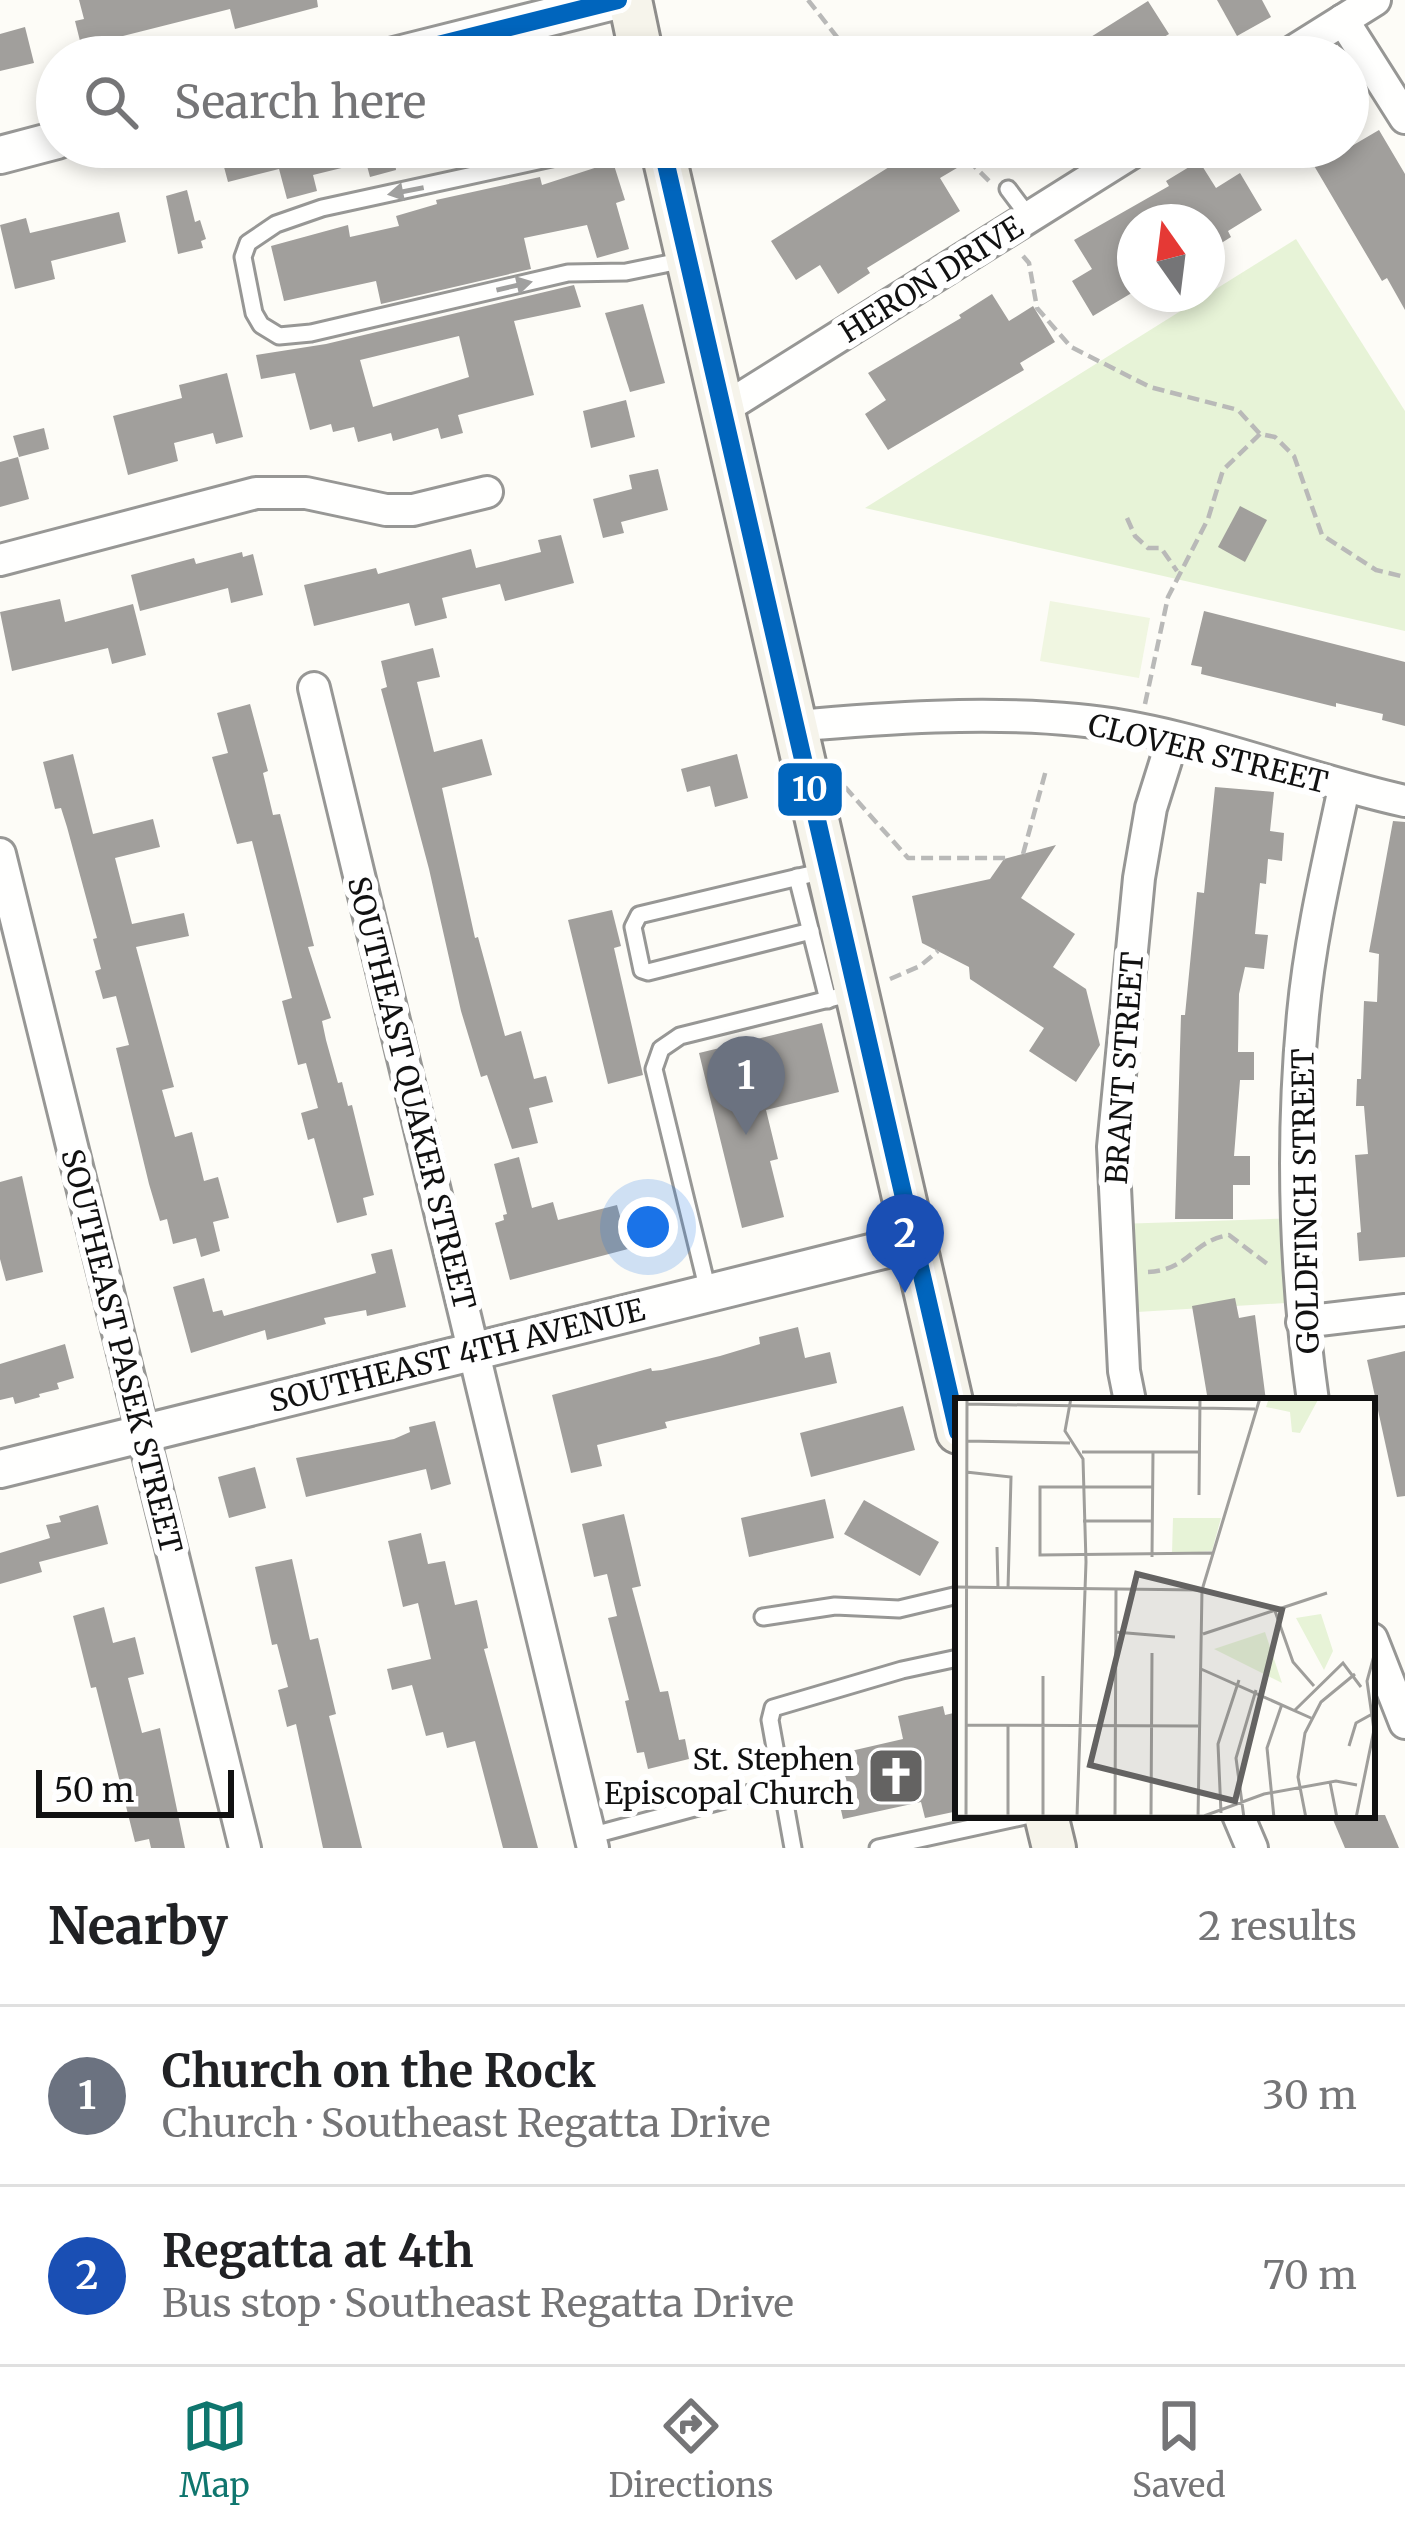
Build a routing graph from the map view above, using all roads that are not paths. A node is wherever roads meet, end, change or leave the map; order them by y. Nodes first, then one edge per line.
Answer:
1 (618, 0) edge
2 (630, 0) edge
3 (1375, 0) edge
4 (1343, 20) junction
5 (474, 36) edge
6 (638, 36) edge
7 (1317, 36) edge
8 (1353, 36) edge
9 (1369, 61) edge
10 (1405, 118) edge
11 (36, 146) edge
12 (0, 155) edge
13 (506, 168) edge
14 (667, 168) edge
15 (1107, 168) edge
16 (1008, 189) road end
17 (1016, 225) junction
18 (687, 260) junction
19 (720, 410) junction
20 (487, 492) dead end
21 (0, 560) edge
22 (314, 688) dead end
23 (794, 726) junction
24 (1173, 738) junction
25 (1344, 788) junction
26 (1405, 801) edge
27 (0, 854) edge
28 (812, 873) junction
29 (811, 931) junction
30 (858, 990) junction
31 (915, 1242) junction
32 (709, 1293) junction
33 (1405, 1310) edge
34 (1302, 1322) junction
35 (474, 1351) junction
36 (1129, 1398) edge
37 (1313, 1398) edge
38 (955, 1419) edge
39 (143, 1433) junction
40 (0, 1468) edge
41 (955, 1596) edge
42 (763, 1617) dead end
43 (1375, 1647) edge
44 (955, 1659) edge
45 (1405, 1723) edge
46 (780, 1785) junction
47 (1016, 1818) edge
48 (1047, 1818) edge
49 (1239, 1818) edge
50 (592, 1842) edge
51 (245, 1848) edge
52 (793, 1848) edge
53 (878, 1848) edge
54 (1054, 1848) edge
55 (1252, 1848) edge

1 - 5 street
2 - 6 main road
3 - 4 street
4 - 7 street
4 - 8 street
9 - 10 street
11 - 12 street
13 -> 18 lane
14 - 18 main road
15 - 17 street, HERON DRIVE
16 - 17 lane
17 - 19 street, HERON DRIVE
18 - 19 main road
19 - 23 main road
20 - 21 street
22 - 35 street, SOUTHEAST QUAKER STREET
23 - 24 street, CLOVER STREET
23 - 28 main road
24 - 25 street, CLOVER STREET
24 - 36 street, BRANT STREET
25 - 26 street, CLOVER STREET
25 - 34 street, GOLDFINCH STREET
27 - 39 street, SOUTHEAST PASEK STREET
28 - 29 lane
28 - 29 lane
28 - 30 main road
29 - 30 lane
30 - 31 main road
30 - 32 lane
31 - 32 street, SOUTHEAST 4TH AVENUE
31 - 38 main road
32 - 35 street, SOUTHEAST 4TH AVENUE
33 - 34 street
34 - 37 street, GOLDFINCH STREET
35 - 39 street, SOUTHEAST 4TH AVENUE
35 - 50 street, SOUTHEAST QUAKER STREET
39 - 40 street, SOUTHEAST 4TH AVENUE
39 - 51 street, SOUTHEAST PASEK STREET
41 - 42 lane
43 - 45 street
44 - 46 lane
46 - 50 lane
46 - 52 lane
47 - 53 lane
48 - 54 main road
49 - 55 street

